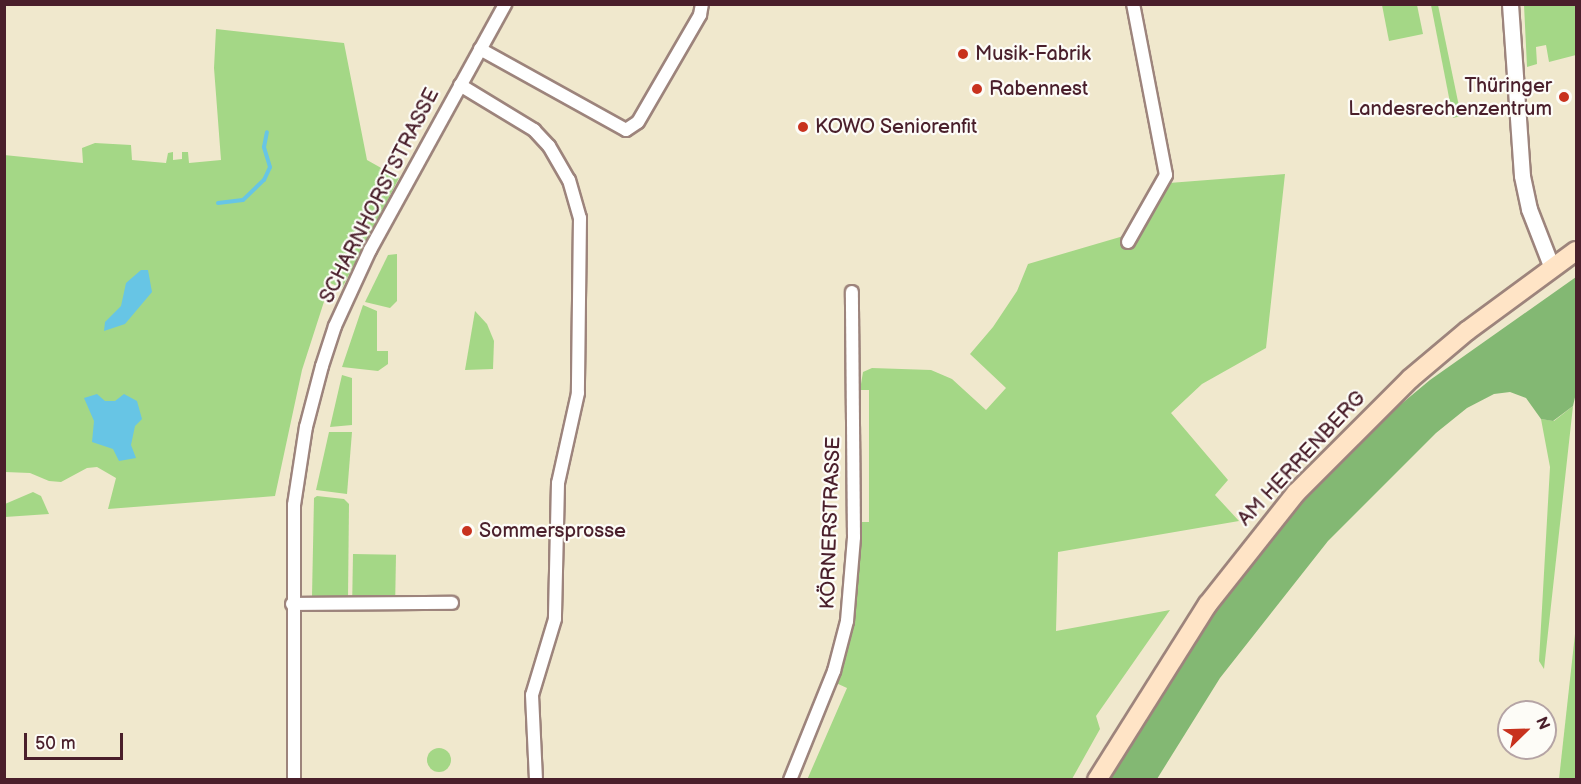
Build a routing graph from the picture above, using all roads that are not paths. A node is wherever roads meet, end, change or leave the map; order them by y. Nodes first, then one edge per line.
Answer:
1 (505, 4) edge
2 (702, 4) edge
3 (1133, 4) edge
4 (1510, 4) edge
5 (478, 53) junction
6 (460, 85) junction
7 (1128, 242) dead end
8 (1576, 251) edge
9 (1552, 268) junction
10 (852, 292) dead end
11 (452, 603) dead end
12 (292, 604) junction
13 (294, 780) edge
14 (536, 780) edge
15 (790, 780) edge
16 (1097, 780) edge

1 - 5 street, SCHARNHORSTSTRASSE
2 - 5 street
3 - 7 street
4 - 9 street
5 - 6 street, SCHARNHORSTSTRASSE
6 - 12 street, SCHARNHORSTSTRASSE
6 - 14 street
8 - 9 main road, AM HERRENBERG
9 - 16 main road, AM HERRENBERG
10 - 15 street, KÖRNERSTRASSE
11 - 12 street
12 - 13 street, SCHARNHORSTSTRASSE

